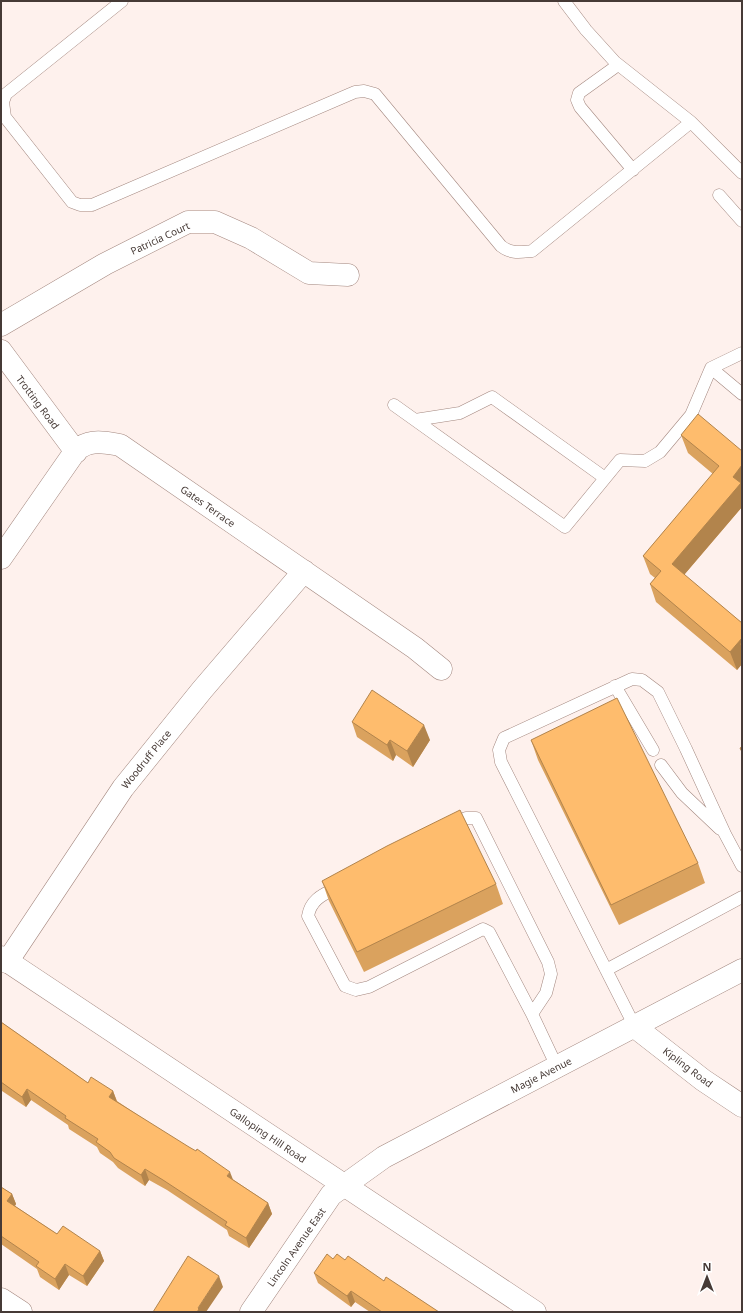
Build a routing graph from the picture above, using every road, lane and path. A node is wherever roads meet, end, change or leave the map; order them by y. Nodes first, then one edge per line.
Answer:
1 (122, 1) edge
2 (564, 1) edge
3 (618, 65) junction
4 (691, 122) junction
5 (633, 170) junction
6 (742, 173) edge
7 (719, 195) dead end
8 (742, 221) edge
9 (348, 275) dead end
10 (1, 326) edge
11 (1, 352) edge
12 (742, 353) edge
13 (711, 368) junction
14 (742, 394) edge
15 (394, 405) dead end
16 (415, 420) junction
17 (76, 452) junction
18 (605, 478) junction
19 (1, 558) edge
20 (304, 572) junction
21 (441, 669) dead end
22 (615, 686) junction
23 (653, 750) dead end
24 (661, 766) dead end
25 (439, 833) edge
26 (725, 834) junction
27 (742, 866) edge
28 (351, 880) edge
29 (742, 897) edge
30 (4, 960) edge
31 (606, 970) junction
32 (742, 970) edge
33 (532, 1014) junction
34 (634, 1027) junction
35 (556, 1067) junction
36 (742, 1106) edge
37 (344, 1186) junction
38 (1, 1299) edge
39 (21, 1312) edge
40 (251, 1312) edge
41 (535, 1312) edge

1 - 5 lane
2 - 3 lane
3 - 4 lane
3 - 5 lane
4 - 5 lane
4 - 6 lane
7 - 8 lane
9 - 10 street, Patricia Court
11 - 17 street, Trotting Road
12 - 13 lane
13 - 14 lane
13 - 18 lane
15 - 16 lane
16 - 18 lane
16 - 18 lane
17 - 19 street, Gates Terrace
17 - 20 street, Gates Terrace
20 - 21 street, Gates Terrace
20 - 30 street, Woodruff Place
22 - 23 lane
22 - 26 lane
22 - 31 lane
24 - 26 lane
25 - 33 lane
26 - 27 lane
28 - 33 lane
29 - 31 lane
30 - 37 street, Galloping Hill Road
31 - 34 lane
32 - 34 street, Magie Avenue
33 - 35 lane
34 - 35 street, Magie Avenue
34 - 36 street, Kipling Road
35 - 37 street, Magie Avenue
37 - 40 street, Lincoln Avenue East
37 - 41 street, Galloping Hill Road
38 - 39 street

